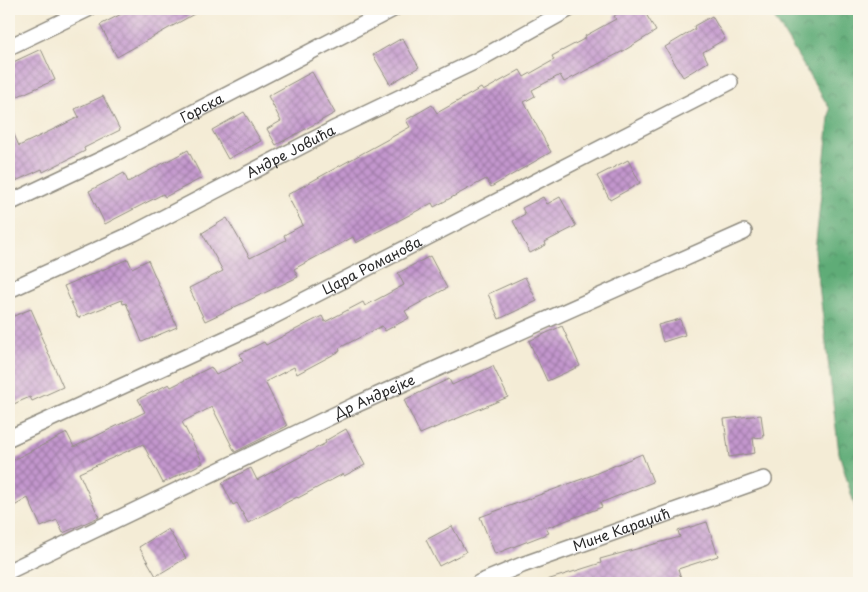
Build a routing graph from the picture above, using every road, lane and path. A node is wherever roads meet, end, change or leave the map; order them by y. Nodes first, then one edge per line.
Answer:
1 (88, 9) edge
2 (393, 9) edge
3 (569, 9) edge
4 (9, 47) edge
5 (730, 82) dead end
6 (9, 203) edge
7 (744, 232) dead end
8 (9, 290) edge
9 (9, 438) edge
10 (764, 479) dead end
11 (9, 570) edge
12 (479, 583) edge

1 - 4 street
2 - 6 street, Горска
3 - 8 street, Андре Јовића
5 - 9 street, Цара Романова
7 - 11 street, Др Андрејке
10 - 12 street, Мине Караџић

